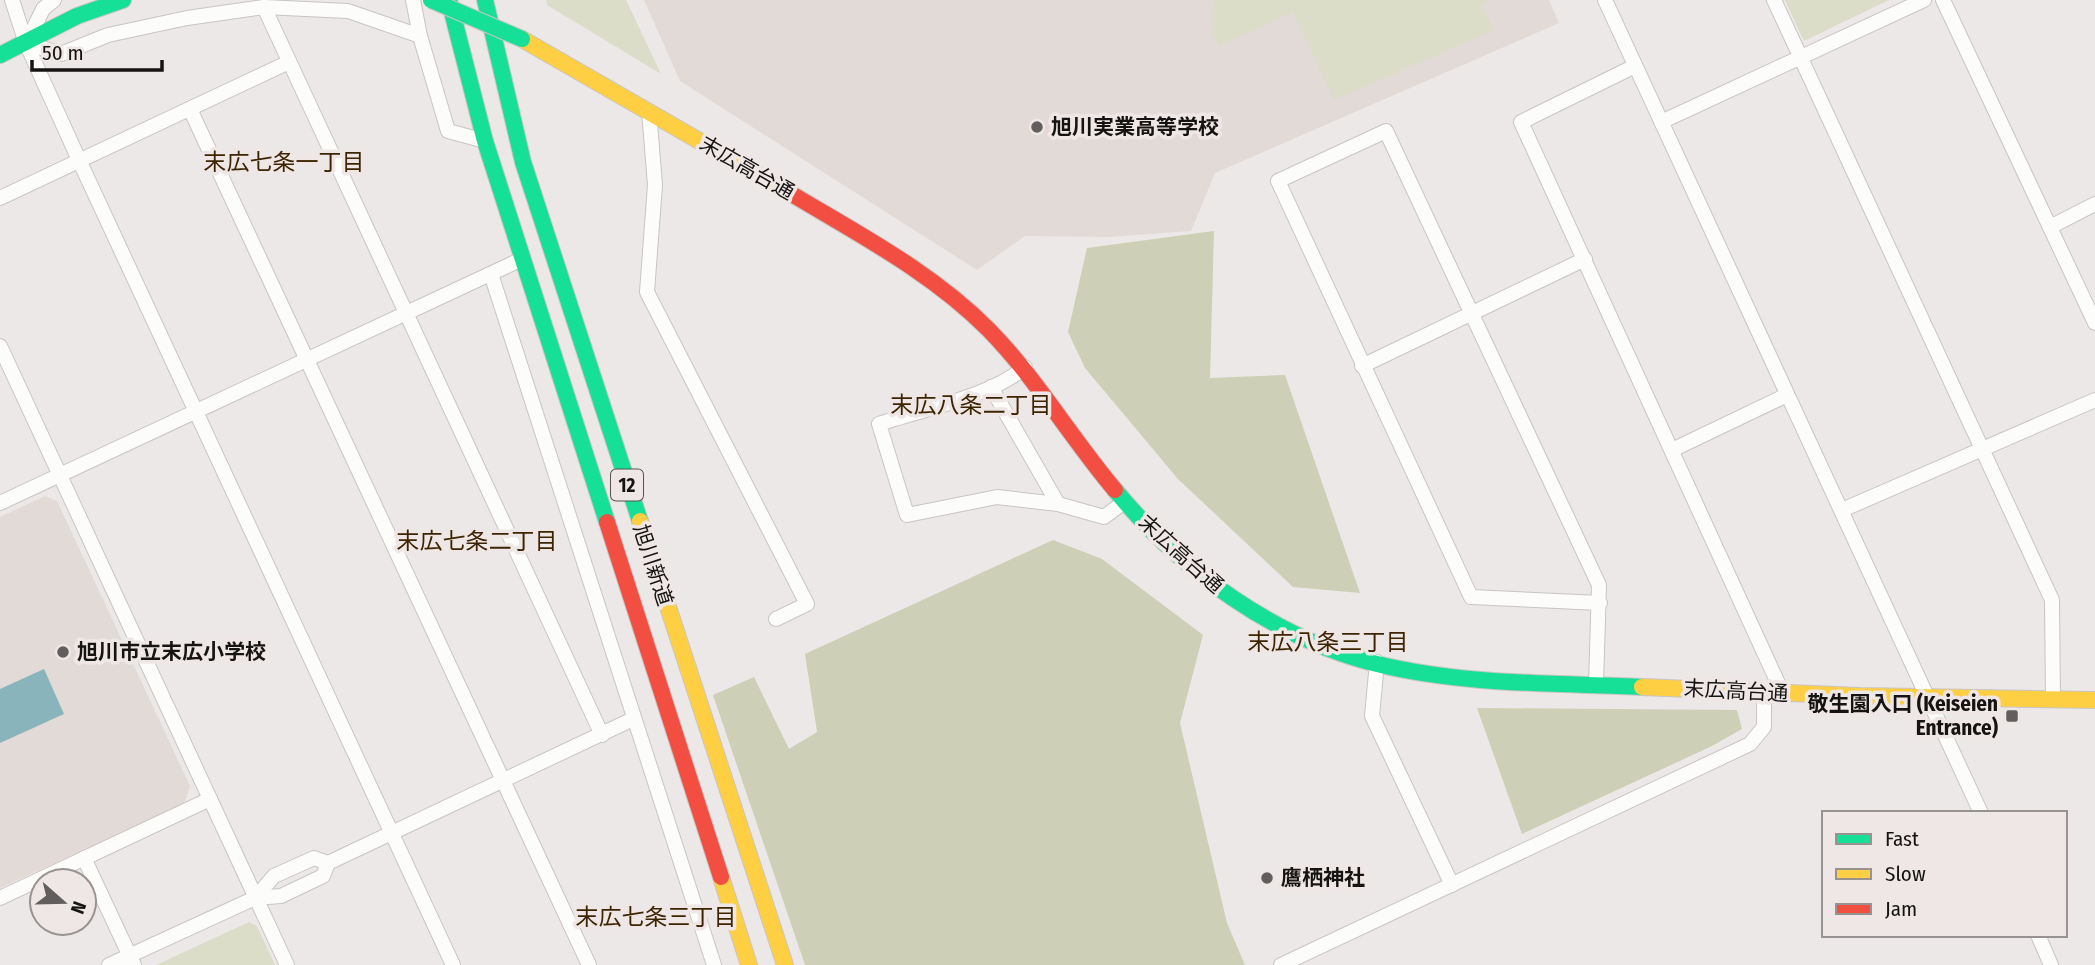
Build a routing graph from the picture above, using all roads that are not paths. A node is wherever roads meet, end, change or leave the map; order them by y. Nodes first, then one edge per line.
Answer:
1 (12, 0) edge
2 (54, 0) edge
3 (123, 0) edge
4 (413, 0) edge
5 (431, 0) edge
6 (449, 0) edge
7 (485, 0) edge
8 (1605, 0) edge
9 (1774, 0) edge
10 (1924, 0) edge
11 (1943, 0) edge
12 (264, 7) junction
13 (420, 36) junction
14 (26, 43) junction
15 (0, 55) edge
16 (1801, 58) junction
17 (289, 62) junction
18 (1635, 66) junction
19 (190, 110) junction
20 (649, 111) junction
21 (1661, 122) junction
22 (485, 141) junction
23 (79, 160) junction
24 (0, 198) edge
25 (2095, 204) edge
26 (2050, 227) junction
27 (522, 258) junction
28 (1585, 259) junction
29 (491, 274) junction
30 (407, 313) junction
31 (1471, 315) junction
32 (2095, 323) edge
33 (0, 346) edge
34 (305, 360) junction
35 (1362, 366) junction
36 (1025, 367) junction
37 (990, 387) junction
38 (1787, 395) junction
39 (2095, 400) edge
40 (196, 410) junction
41 (1982, 447) junction
42 (1672, 450) junction
43 (59, 474) junction
44 (1124, 502) junction
45 (0, 503) edge
46 (1058, 504) junction
47 (1842, 510) junction
48 (1600, 603) junction
49 (776, 619) dead end
50 (1377, 662) junction
51 (1596, 684) junction
52 (1764, 693) junction
53 (1783, 694) junction
54 (2053, 699) junction
55 (1929, 700) junction
56 (2095, 700) edge
57 (633, 719) junction
58 (602, 735) junction
59 (503, 782) junction
60 (210, 799) junction
61 (1980, 811) edge
62 (392, 834) junction
63 (84, 858) junction
64 (328, 863) junction
65 (1452, 885) junction
66 (0, 898) edge
67 (255, 898) junction
68 (2039, 937) edge
69 (132, 960) edge
70 (108, 965) edge
71 (287, 965) edge
72 (453, 965) edge
73 (589, 965) edge
74 (714, 965) edge
75 (749, 965) edge
76 (785, 965) edge
77 (1281, 965) edge
78 (2051, 965) edge

1 - 14 street
2 - 14 street
3 - 14 main road
4 - 13 street
5 - 20 main road, 末広高台通, bridge
6 - 22 main road, 旭川新道 / 12
7 - 76 main road, 旭川新道 / 12
8 - 18 street
9 - 16 street
10 - 16 street
11 - 26 street
12 - 13 street
12 - 14 street
12 - 17 street
13 - 22 street
14 - 15 main road
14 - 23 street
16 - 21 street
16 - 41 street
17 - 19 street
17 - 30 street
18 - 21 street
18 - 28 street
19 - 23 street
19 - 34 street
20 - 36 main road, 末広高台通
20 - 49 street
21 - 38 street
22 - 27 main road, 旭川新道 / 12
23 - 24 street
23 - 40 street
25 - 26 street
26 - 32 street
27 - 29 street
27 - 75 main road, 旭川新道 / 12
28 - 31 street
28 - 42 street
29 - 30 street
29 - 57 street
30 - 34 street
30 - 58 street
31 - 35 street
31 - 35 street
31 - 48 street
33 - 43 street
34 - 40 street
34 - 59 street
35 - 48 street
36 - 37 street
36 - 44 main road, 末広高台通
37 - 46 street
37 - 46 street
38 - 42 street
38 - 47 street
39 - 41 street
40 - 43 street
40 - 62 street
41 - 47 street
41 - 54 street
42 - 53 street
43 - 45 street
43 - 60 street
44 - 46 street
44 - 50 main road, 末広高台通
47 - 55 street
48 - 51 street
50 - 51 main road, 末広高台通
50 - 65 street
51 - 52 main road, 末広高台通
52 - 53 main road, 末広高台通
52 - 65 street
53 - 55 main road, 末広高台通
54 - 55 main road, 末広高台通
54 - 56 main road, 末広高台通
55 - 61 street
57 - 58 street
57 - 74 street
58 - 59 street
59 - 62 street
59 - 73 street
60 - 63 street
60 - 67 street
62 - 64 street
62 - 72 street
63 - 66 street
63 - 69 street
64 - 67 street
64 - 67 street
65 - 77 street
67 - 69 street
67 - 71 street
68 - 78 street
69 - 70 street

